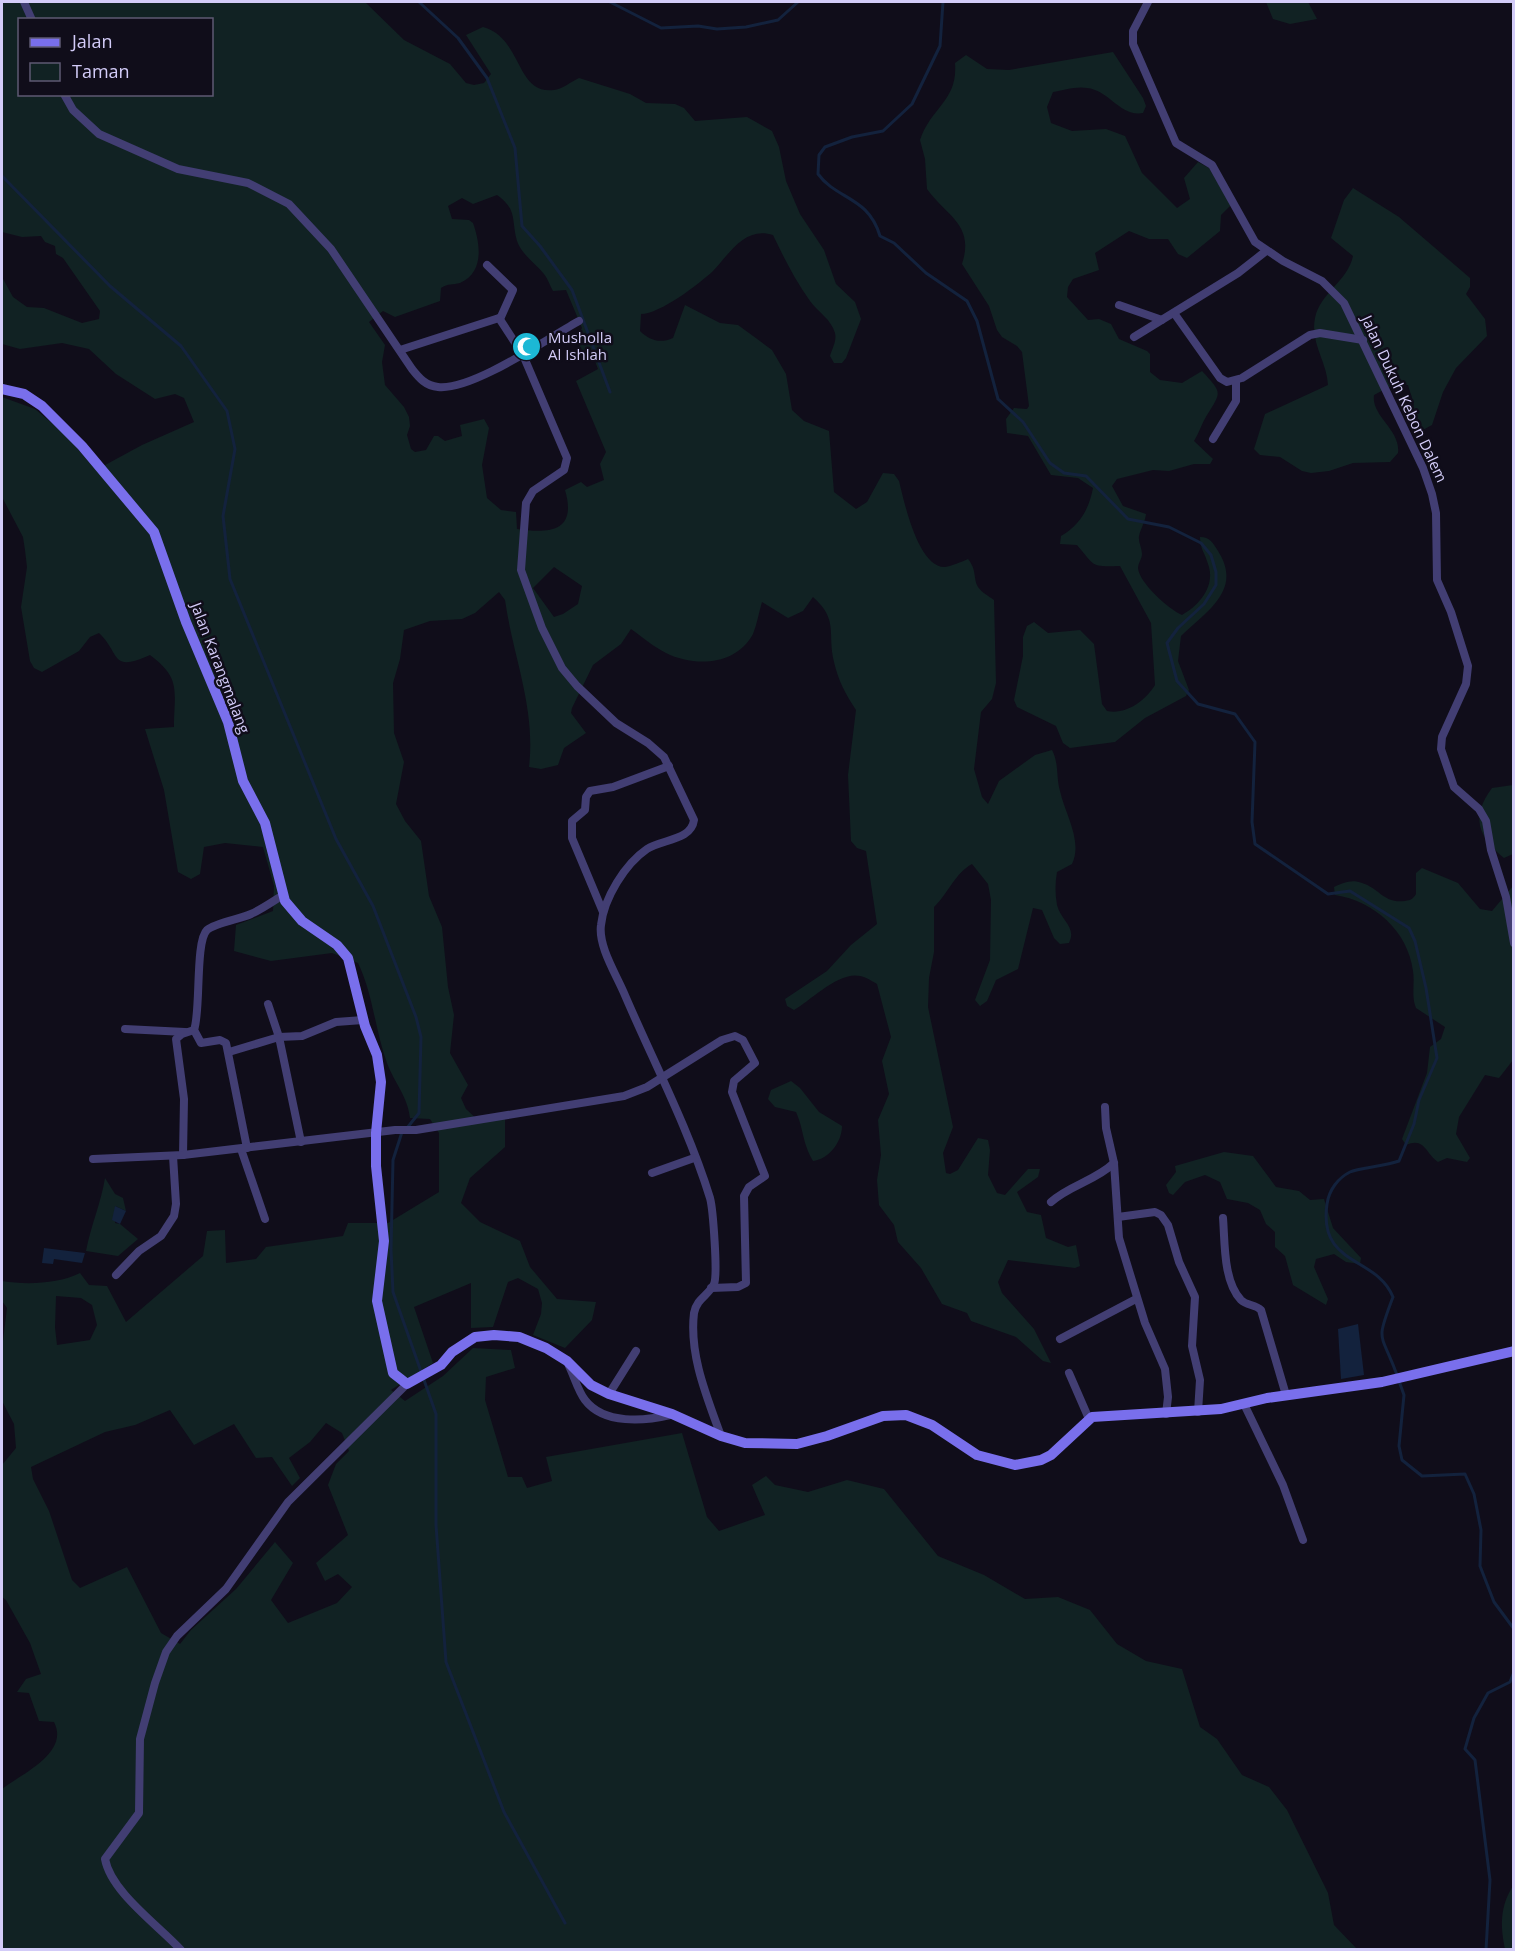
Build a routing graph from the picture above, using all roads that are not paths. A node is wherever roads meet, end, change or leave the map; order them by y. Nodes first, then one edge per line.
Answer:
1 (24, 2) edge
2 (1148, 2) edge
3 (31, 18) edge
4 (65, 96) edge
5 (1266, 251) junction
6 (487, 265) dead end
7 (1119, 305) dead end
8 (1174, 313) junction
9 (500, 319) junction
10 (1162, 320) junction
11 (579, 321) dead end
12 (1134, 336) dead end
13 (1363, 340) junction
14 (400, 350) junction
15 (523, 355) junction
16 (1236, 381) junction
17 (2, 389) edge
18 (1213, 439) dead end
19 (669, 766) junction
20 (283, 895) junction
21 (603, 912) junction
22 (1514, 943) edge
23 (268, 1004) dead end
24 (363, 1020) junction
25 (125, 1029) dead end
26 (190, 1031) junction
27 (279, 1037) junction
28 (229, 1052) junction
29 (660, 1078) junction
30 (1105, 1107) dead end
31 (376, 1133) junction
32 (301, 1142) junction
33 (244, 1148) junction
34 (183, 1155) junction
35 (173, 1156) junction
36 (694, 1158) junction
37 (93, 1159) dead end
38 (1114, 1163) junction
39 (652, 1173) dead end
40 (1051, 1202) dead end
41 (1118, 1217) junction
42 (1223, 1218) dead end
43 (265, 1220) dead end
44 (116, 1275) dead end
45 (711, 1288) junction
46 (1136, 1299) junction
47 (1060, 1339) dead end
48 (636, 1351) dead end
49 (1514, 1351) edge
50 (567, 1361) junction
51 (1069, 1373) dead end
52 (407, 1384) junction
53 (609, 1394) junction
54 (1286, 1395) junction
55 (1244, 1404) junction
56 (1198, 1412) junction
57 (672, 1414) junction
58 (1166, 1414) junction
59 (1089, 1419) junction
60 (721, 1436) junction
61 (1303, 1540) dead end
62 (181, 1950) edge

1 - 3 street
2 - 5 street, Jalan Dukuh Kebon Dalem
4 - 14 street
5 - 8 street
5 - 13 street, Jalan Dukuh Kebon Dalem
6 - 9 street
7 - 10 street
8 - 10 street
8 - 16 street
9 - 14 street
9 - 15 street
10 - 12 street
11 - 15 street
13 - 16 street
13 - 22 street, Jalan Dukuh Kebon Dalem
14 - 15 street
15 - 19 street
16 - 18 street
17 - 20 street, Jalan Karangmalang
19 - 21 street
19 - 21 street
20 - 24 street, Jalan Karangmalang
20 - 26 street
21 - 29 street
23 - 27 street
24 - 27 street
24 - 31 street, Jalan Karangmalang
25 - 26 street
26 - 28 street
26 - 34 street
27 - 28 street
27 - 32 street
28 - 33 street
29 - 31 street
29 - 36 street
29 - 45 street
30 - 38 street
31 - 32 street
31 - 52 street, Jalan Karangmalang
32 - 33 street
33 - 34 street
33 - 43 street
34 - 35 street
35 - 37 street
35 - 44 street
36 - 39 street
36 - 45 street
38 - 40 street
38 - 41 street
41 - 46 street
41 - 56 street
42 - 54 street
45 - 60 street
46 - 47 street
46 - 58 street
48 - 53 street
49 - 54 street
50 - 52 street
50 - 53 street
50 - 57 street
51 - 59 street
52 - 62 street
53 - 57 street
54 - 55 street
55 - 56 street
55 - 61 street
56 - 58 street
57 - 60 street
58 - 59 street
59 - 60 street

